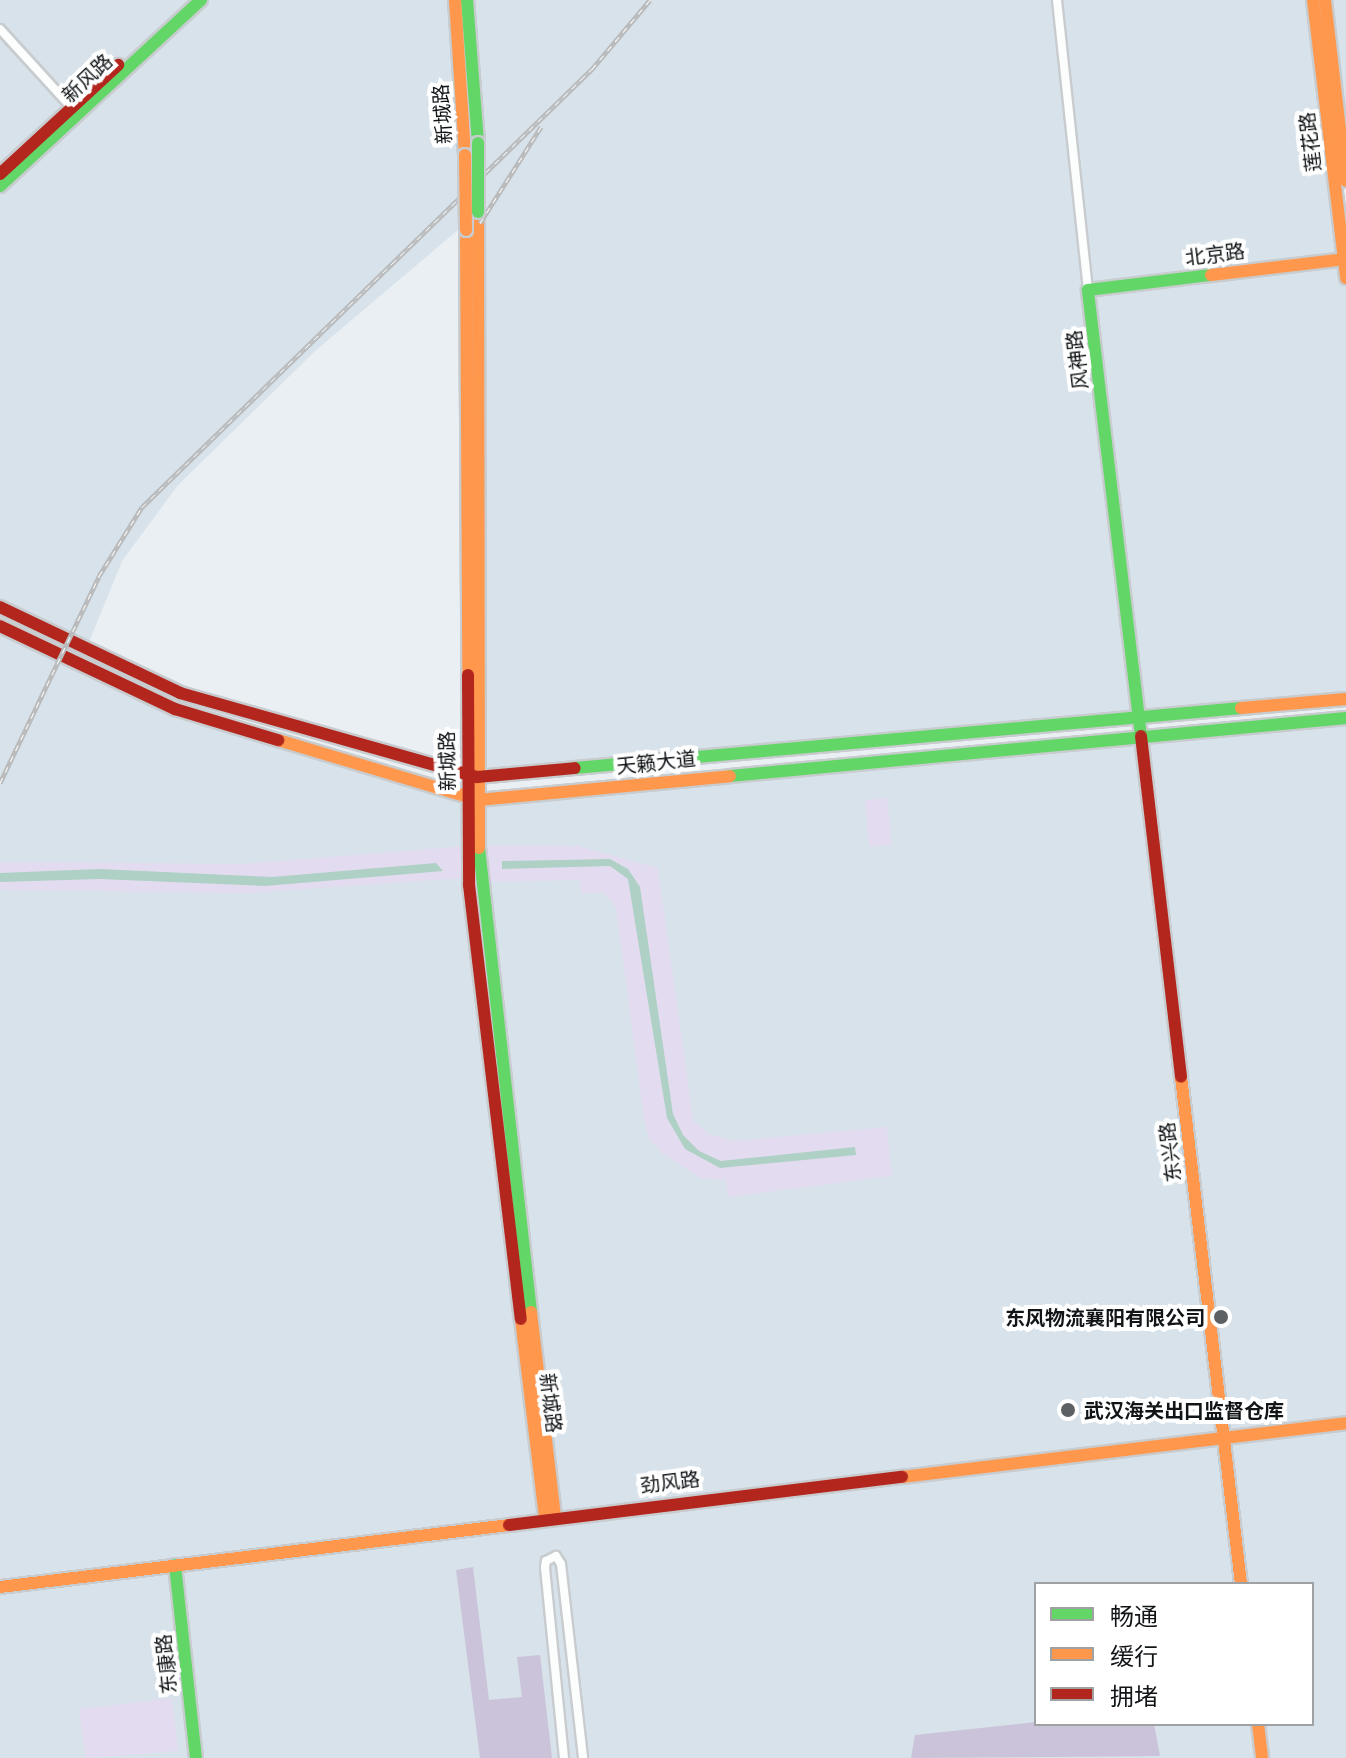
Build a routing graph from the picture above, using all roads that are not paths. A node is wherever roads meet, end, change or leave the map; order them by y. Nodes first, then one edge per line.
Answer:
1 (193, 0) edge
2 (201, 0) edge
3 (455, 0) edge
4 (467, 0) edge
5 (1057, 0) edge
6 (1313, 0) edge
7 (1325, 0) edge
8 (0, 29) edge
9 (71, 107) junction
10 (0, 174) edge
11 (1346, 181) edge
12 (0, 186) edge
13 (1345, 259) edge
14 (1346, 278) edge
15 (1088, 290) junction
16 (0, 607) edge
17 (0, 626) edge
18 (1346, 699) edge
19 (1139, 716) junction
20 (1346, 718) edge
21 (1140, 737) junction
22 (471, 776) junction
23 (473, 798) junction
24 (1346, 1416) edge
25 (1346, 1423) edge
26 (1222, 1432) junction
27 (549, 1514) junction
28 (175, 1565) junction
29 (0, 1579) edge
30 (1241, 1582) edge
31 (0, 1587) edge
32 (1258, 1726) edge
33 (196, 1758) edge
34 (564, 1758) edge
35 (583, 1758) edge
36 (1262, 1758) edge

1 - 9 street, 新风路
2 - 12 street, 新风路
3 - 22 street, 新城路, bridge
4 - 22 street, 新城路, bridge
5 - 15 street, 风神路
6 - 13 street, 莲花路
7 - 11 street, 莲花路
8 - 9 street
9 - 10 street, 新风路
13 - 14 street, 莲花路
13 - 15 street, 北京路
15 - 19 street, 风神路
16 - 22 street, 天籁大道
17 - 23 street, 天籁大道
18 - 19 street, 天籁大道
19 - 21 street, 东兴路
19 - 22 street, 天籁大道
20 - 21 street, 天籁大道
21 - 23 street, 天籁大道
21 - 26 street, 东兴路
22 - 23 street, 新城路
23 - 27 street, 新城路
24 - 26 street, 劲风路
25 - 26 street, 劲风路
26 - 27 street, 劲风路
26 - 30 street, 东兴路
27 - 28 street, 劲风路
27 - 29 street, 劲风路
28 - 31 street, 劲风路
28 - 33 street, 东康路
32 - 36 street
34 - 35 street

